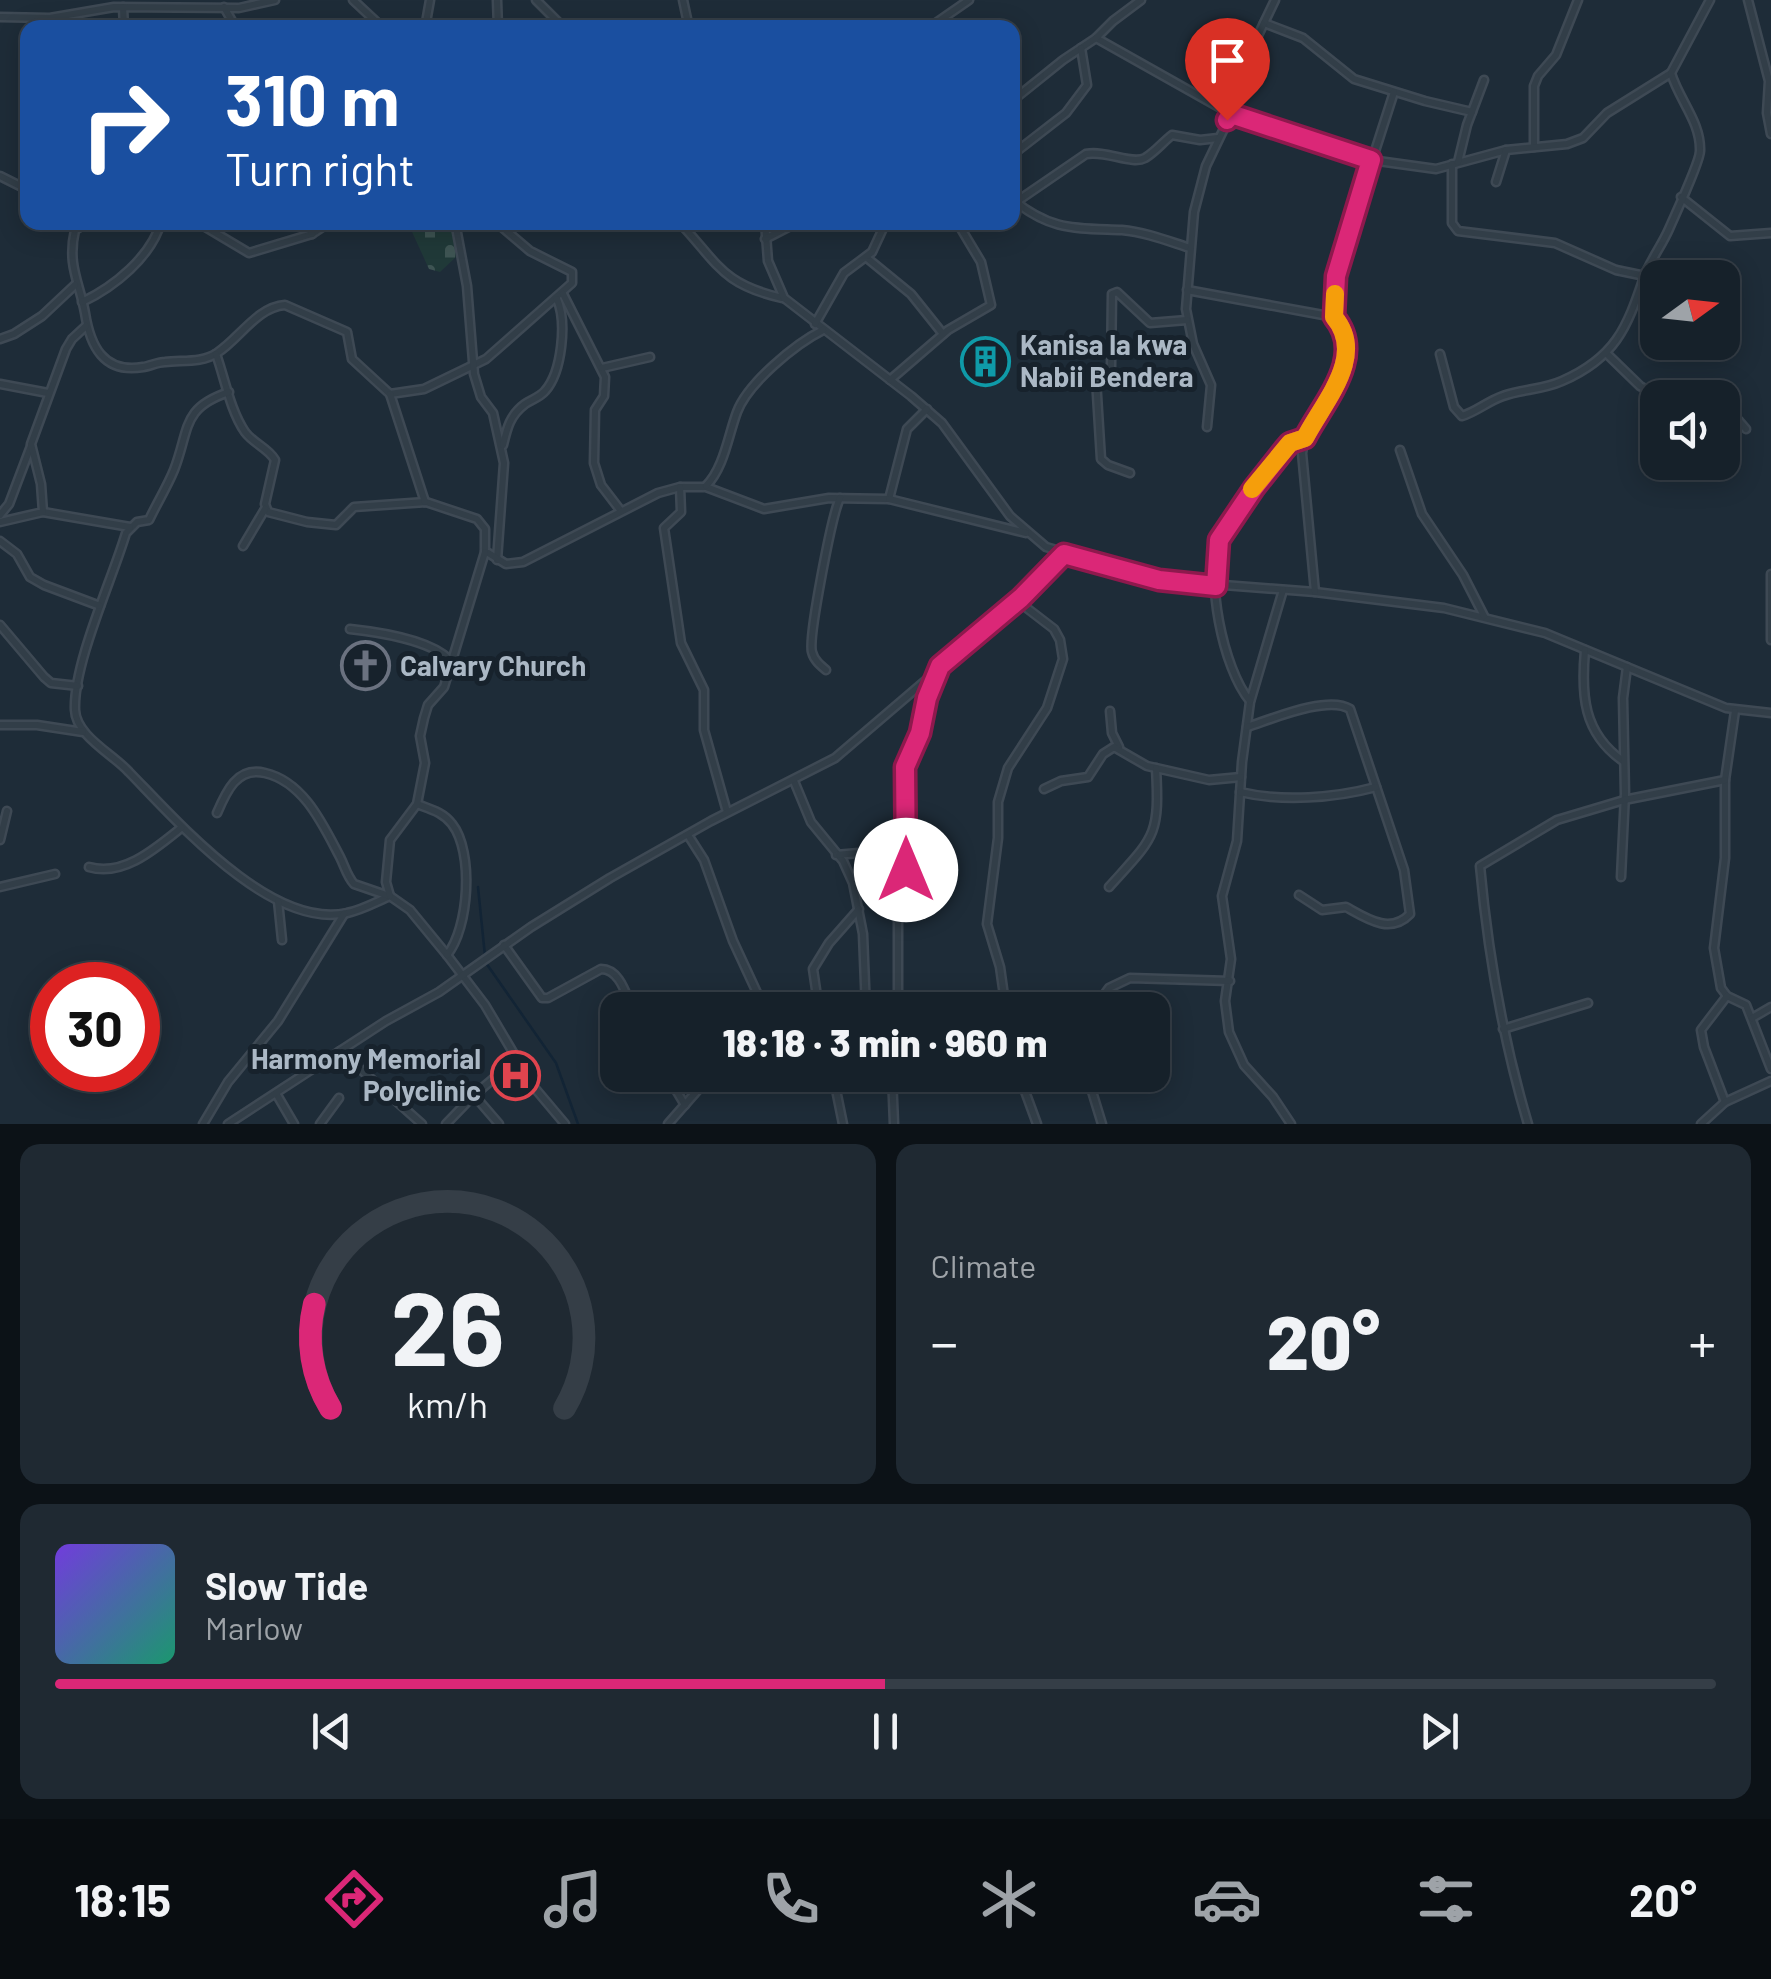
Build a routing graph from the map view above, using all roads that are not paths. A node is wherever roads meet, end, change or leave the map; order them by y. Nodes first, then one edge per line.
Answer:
1 (275, 0) edge
2 (352, 0) edge
3 (536, 0) edge
4 (969, 0) edge
5 (1141, 0) edge
6 (1275, 0) edge
7 (1578, 0) edge
8 (1710, 0) edge
9 (1748, 0) edge
10 (117, 5) edge
11 (224, 7) junction
12 (0, 17) edge
13 (231, 20) edge
14 (373, 20) edge
15 (556, 20) edge
16 (941, 20) edge
17 (1264, 22) junction
18 (1096, 38) junction
19 (1082, 48) junction
20 (1672, 73) junction
21 (1484, 80) dead end
22 (1394, 92) junction
23 (1020, 96) edge
24 (1472, 112) junction
25 (1231, 114) junction
26 (1771, 134) edge
27 (1218, 138) junction
28 (1534, 147) junction
29 (1020, 149) edge
30 (1506, 150) junction
31 (1371, 160) junction
32 (1455, 164) junction
33 (1496, 182) dead end
34 (1020, 196) edge
35 (1681, 196) junction
36 (1020, 205) edge
37 (76, 230) edge
38 (158, 230) edge
39 (210, 230) edge
40 (310, 230) edge
41 (318, 230) edge
42 (456, 230) edge
43 (505, 230) edge
44 (684, 230) edge
45 (765, 230) edge
46 (782, 230) edge
47 (882, 230) edge
48 (962, 230) edge
49 (1771, 233) edge
50 (312, 234) junction
51 (765, 239) junction
52 (1190, 248) junction
53 (867, 258) junction
54 (1654, 260) edge
55 (1640, 275) edge
56 (76, 285) junction
57 (1187, 290) junction
58 (1640, 293) edge
59 (560, 296) junction
60 (784, 298) junction
61 (82, 302) junction
62 (1334, 317) junction
63 (1187, 320) junction
64 (815, 324) junction
65 (86, 326) junction
66 (823, 330) junction
67 (943, 334) junction
68 (0, 339) edge
69 (216, 354) junction
70 (1440, 354) dead end
71 (1606, 354) junction
72 (650, 358) dead end
73 (474, 366) junction
74 (602, 368) junction
75 (890, 380) junction
76 (0, 384) edge
77 (1640, 386) edge
78 (230, 392) junction
79 (50, 393) junction
80 (390, 394) junction
81 (927, 409) junction
82 (1740, 422) edge
83 (1207, 428) dead end
84 (1746, 429) dead end
85 (1305, 438) junction
86 (31, 444) junction
87 (1400, 450) dead end
88 (501, 451) junction
89 (1130, 473) dead end
90 (680, 487) junction
91 (706, 487) junction
92 (840, 498) junction
93 (888, 499) junction
94 (426, 502) junction
95 (265, 508) junction
96 (42, 512) junction
97 (622, 512) junction
98 (0, 519) edge
99 (130, 526) junction
100 (1028, 533) junction
101 (0, 541) edge
102 (243, 546) dead end
103 (485, 551) junction
104 (1064, 554) junction
105 (497, 560) junction
106 (1771, 574) edge
107 (1216, 586) junction
108 (1283, 589) junction
109 (1315, 592) junction
110 (1021, 598) junction
111 (100, 606) junction
112 (1484, 617) junction
113 (0, 625) edge
114 (350, 629) dead end
115 (1771, 640) edge
116 (1585, 650) junction
117 (450, 660) junction
118 (940, 666) junction
119 (1628, 667) junction
120 (826, 670) dead end
121 (78, 686) junction
122 (1250, 702) junction
123 (1735, 710) junction
124 (1110, 711) dead end
125 (1771, 713) edge
126 (0, 725) edge
127 (1246, 727) junction
128 (84, 732) junction
129 (1119, 748) junction
130 (1624, 762) junction
131 (1156, 768) junction
132 (1241, 777) junction
133 (1725, 780) junction
134 (794, 781) junction
135 (1376, 787) junction
136 (1044, 790) dead end
137 (1240, 792) junction
138 (1624, 800) junction
139 (417, 804) junction
140 (7, 811) dead end
141 (727, 812) junction
142 (218, 813) dead end
143 (180, 828) junction
144 (688, 835) junction
145 (0, 840) edge
146 (904, 849) junction
147 (836, 855) junction
148 (89, 867) dead end
149 (55, 874) dead end
150 (1621, 877) dead end
151 (0, 887) edge
152 (1109, 887) dead end
153 (1299, 895) dead end
154 (390, 896) junction
155 (278, 900) junction
156 (859, 909) junction
157 (344, 914) junction
158 (282, 940) dead end
159 (504, 945) junction
160 (447, 955) junction
161 (462, 976) junction
162 (1230, 981) junction
163 (625, 992) edge
164 (756, 992) edge
165 (816, 992) edge
166 (865, 992) edge
167 (898, 992) edge
168 (1003, 992) edge
169 (1107, 992) edge
170 (1727, 996) junction
171 (1588, 1003) dead end
172 (1771, 1007) edge
173 (1752, 1018) junction
174 (1503, 1029) junction
175 (340, 1052) junction
176 (520, 1064) junction
177 (1771, 1069) edge
178 (1771, 1081) edge
179 (677, 1092) edge
180 (696, 1092) edge
181 (837, 1092) edge
182 (893, 1092) edge
183 (1025, 1092) edge
184 (1092, 1092) edge
185 (277, 1094) junction
186 (474, 1095) junction
187 (339, 1098) dead end
188 (1726, 1102) junction
189 (685, 1105) junction
190 (203, 1124) edge
191 (228, 1124) edge
192 (294, 1124) edge
193 (320, 1124) edge
194 (422, 1124) edge
195 (446, 1124) edge
196 (500, 1124) edge
197 (565, 1124) edge
198 (668, 1124) edge
199 (843, 1124) edge
200 (894, 1124) edge
201 (1037, 1124) edge
202 (1102, 1124) edge
203 (1291, 1124) edge
204 (1528, 1124) edge
205 (1701, 1124) edge

1 - 11 street
2 - 14 street
3 - 15 street
4 - 16 street
5 - 18 street
6 - 17 street
7 - 28 street
8 - 20 street
9 - 26 street
10 - 11 street
10 - 12 street
11 - 13 street
17 - 22 street
17 - 25 street
18 - 19 street
18 - 25 street
19 - 23 street
19 - 29 street
20 - 28 street
20 - 35 street
21 - 24 street
22 - 24 street
22 - 31 street
24 - 32 street
25 - 27 street
25 - 31 street
27 - 34 street
27 - 52 street
28 - 30 street
30 - 32 street
30 - 33 street
31 - 32 street
31 - 62 street
32 - 55 street
35 - 49 street
35 - 54 street
36 - 52 street
37 - 56 street
38 - 61 street
39 - 50 street
40 - 50 street
41 - 50 street
42 - 73 street
43 - 59 street
44 - 60 street
45 - 51 street
46 - 51 street
47 - 53 street
48 - 67 street
51 - 60 street
52 - 57 street
53 - 64 street
53 - 67 street
56 - 61 street
56 - 68 street
57 - 62 street
57 - 63 street
58 - 71 street
59 - 73 street
59 - 74 street
59 - 88 street
60 - 64 street
61 - 65 street
62 - 85 street
63 - 83 street
63 - 89 street
64 - 66 street
65 - 69 street
65 - 79 street
66 - 75 street
66 - 91 street
67 - 75 street
69 - 78 street
69 - 80 street
70 - 71 street
71 - 77 street
72 - 74 street
73 - 80 street
73 - 88 street
74 - 97 street
75 - 81 street
76 - 79 street
78 - 95 street
78 - 99 street
79 - 86 street
80 - 94 street
81 - 93 street
81 - 100 street
82 - 84 street
85 - 107 street
85 - 109 street
86 - 96 street
86 - 98 street
87 - 112 street
88 - 105 street
90 - 91 street
90 - 97 street
90 - 141 street
91 - 92 street
92 - 93 street
92 - 120 street
93 - 100 street
94 - 95 street
94 - 103 street
95 - 102 street
96 - 98 street
96 - 99 street
97 - 105 street
99 - 111 street
100 - 104 street
101 - 111 street
103 - 105 street
103 - 117 street
104 - 107 street
104 - 110 street
106 - 115 street
107 - 108 street
107 - 122 street
108 - 109 street
108 - 122 street
109 - 112 street
110 - 118 street
110 - 168 street
111 - 121 street
112 - 116 street
113 - 121 street
114 - 117 street
116 - 119 street
116 - 130 street
117 - 139 street
118 - 134 street
118 - 146 street
119 - 123 street
119 - 130 street
121 - 128 street
122 - 127 street
123 - 125 street
123 - 133 street
124 - 129 street
126 - 128 street
127 - 132 street
127 - 135 street
128 - 143 street
129 - 131 street
129 - 136 street
130 - 138 street
131 - 132 street
131 - 152 street
132 - 137 street
133 - 138 street
133 - 170 street
134 - 141 street
134 - 147 street
135 - 137 street
135 - 153 street
137 - 162 street
138 - 150 street
138 - 174 street
139 - 154 street
139 - 160 street
140 - 145 street
141 - 144 street
142 - 154 street
143 - 148 street
143 - 155 street
144 - 159 street
144 - 164 street
146 - 147 street
146 - 167 street
147 - 156 street
149 - 151 street
154 - 157 street
154 - 160 street
155 - 157 street
155 - 158 street
156 - 165 street
156 - 166 street
157 - 190 street
159 - 161 street
159 - 163 street
160 - 161 street
161 - 175 street
161 - 176 street
162 - 169 street
162 - 203 street
170 - 173 street
170 - 188 street
171 - 174 street
172 - 173 street
173 - 177 street
174 - 204 street
175 - 185 street
175 - 194 street
176 - 186 street
176 - 197 street
178 - 188 street
179 - 189 street
180 - 189 street
181 - 199 street
182 - 200 street
183 - 201 street
184 - 202 street
185 - 191 street
185 - 192 street
186 - 195 street
186 - 196 street
187 - 193 street
188 - 205 street
189 - 198 street

